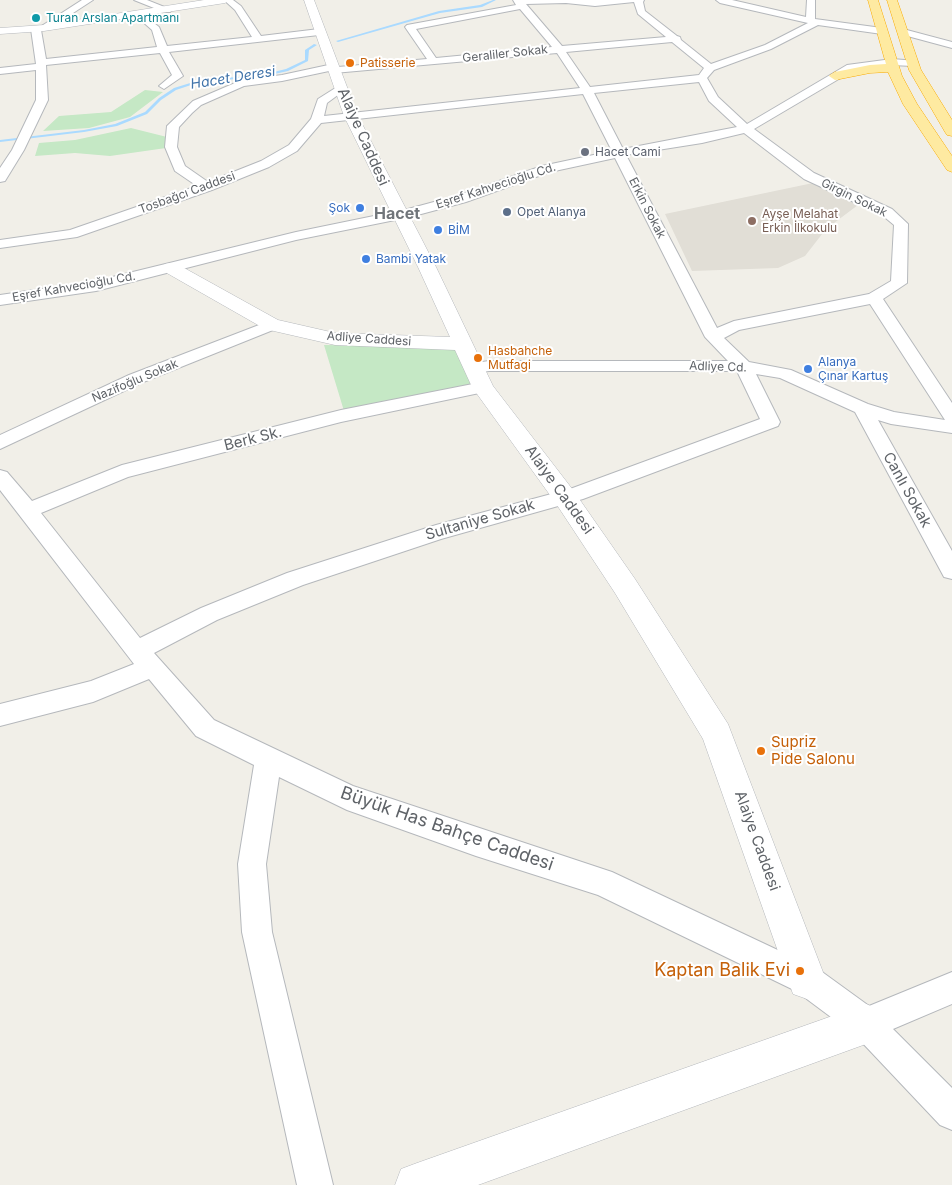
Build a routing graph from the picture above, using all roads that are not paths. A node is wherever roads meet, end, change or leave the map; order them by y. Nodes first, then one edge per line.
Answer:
1 (90, 0) edge
2 (138, 0) edge
3 (227, 0) edge
4 (309, 0) edge
5 (633, 0) edge
6 (640, 0) edge
7 (720, 0) edge
8 (811, 0) edge
9 (873, 0) edge
10 (892, 0) edge
11 (519, 3) edge
12 (168, 10) junction
13 (138, 14) junction
14 (814, 21) junction
15 (40, 29) junction
16 (0, 30) edge
17 (882, 30) junction
18 (319, 32) junction
19 (903, 32) junction
20 (258, 39) junction
21 (677, 39) junction
22 (952, 45) edge
23 (559, 49) junction
24 (163, 50) junction
25 (434, 62) junction
26 (41, 64) junction
27 (892, 65) junction
28 (914, 67) junction
29 (710, 68) junction
30 (0, 71) edge
31 (336, 75) junction
32 (836, 76) joint
33 (702, 78) junction
34 (164, 86) dead end
35 (587, 91) junction
36 (351, 116) junction
37 (317, 120) junction
38 (746, 128) junction
39 (952, 132) edge
40 (619, 153) junction
41 (952, 167) edge
42 (0, 178) edge
43 (207, 186) junction
44 (399, 214) junction
45 (0, 244) edge
46 (171, 268) junction
47 (874, 298) junction
48 (0, 300) edge
49 (272, 325) junction
50 (713, 337) junction
51 (462, 344) junction
52 (743, 366) junction
53 (478, 378) junction
54 (862, 408) junction
55 (952, 417) edge
56 (952, 427) edge
57 (0, 442) edge
58 (0, 477) edge
59 (564, 496) junction
60 (28, 510) junction
61 (952, 571) edge
62 (144, 659) junction
63 (0, 715) edge
64 (268, 758) junction
65 (808, 980) junction
66 (952, 988) edge
67 (866, 1024) junction
68 (952, 1113) edge
69 (315, 1185) edge
70 (417, 1185) edge

1 - 15 street
2 - 12 street
3 - 12 street
3 - 20 street
4 - 18 street, Alaiye Caddesi
5 - 11 street
6 - 21 street
7 - 14 street
8 - 14 street
9 - 17 highway
10 - 19 highway
11 - 23 street, Erkin Sokak
11 - 25 street
12 - 13 street
13 - 15 street
13 - 24 street
14 - 17 street
14 - 29 street
15 - 16 street
15 - 26 street
17 - 27 highway
18 - 20 street
18 - 31 street, Alaiye Caddesi
19 - 22 street
19 - 28 highway
20 - 24 street
21 - 23 street, Geraliler Sokak
21 - 29 street
23 - 25 street, Geraliler Sokak
23 - 35 street, Erkin Sokak
24 - 26 street
24 - 34 street
25 - 31 street, Geraliler Sokak
26 - 30 street
26 - 42 street
27 - 28 street
27 - 32 highway
27 - 41 highway
28 - 39 highway
29 - 33 street
31 - 36 street, Alaiye Caddesi
31 - 37 street, Tosbağcı Caddesi
31 - 43 street, Geraliler Sokak
32 - 38 street, Eşref Kahvecioğlu Cd.
33 - 35 street
33 - 38 street
35 - 36 street
35 - 40 street, Erkin Sokak
36 - 37 street
36 - 44 street, Alaiye Caddesi
37 - 43 street, Tosbağcı Caddesi
38 - 40 street, Eşref Kahvecioğlu Cd.
38 - 47 street, Girgin Sokak
40 - 44 street, Eşref Kahvecioğlu Cd.
40 - 50 street, Erkin Sokak
43 - 45 street, Tosbağcı Caddesi
44 - 46 street, Eşref Kahvecioğlu Cd.
44 - 51 street, Alaiye Caddesi
46 - 48 street, Eşref Kahvecioğlu Cd.
46 - 49 street, Adliye Caddesi
47 - 50 street, Girgin Sokak
47 - 55 street
49 - 51 street, Adliye Caddesi
49 - 57 street, Nazifoğlu Sokak
50 - 52 street, Erkin Sokak
51 - 53 street, Alaiye Caddesi
52 - 53 street, Adliye Cd.
52 - 54 street, Adliye Cd.
52 - 59 street, Sultaniye Sokak
53 - 59 street, Alaiye Caddesi
53 - 60 street, Berk Sk.
54 - 56 street, Adliye Cd.
54 - 61 street, Canlı Sokak
58 - 60 street, Büyük Has Bahçe Caddesi
59 - 62 street, Sultaniye Sokak
59 - 65 street, Alaiye Caddesi
60 - 62 street, Büyük Has Bahçe Caddesi
62 - 63 street, Sultaniye Sokak
62 - 64 street, Büyük Has Bahçe Caddesi
64 - 65 street, Büyük Has Bahçe Caddesi
64 - 69 street
65 - 67 street, Büyük Has Bahçe Caddesi
66 - 67 street
67 - 68 street, Büyük Has Bahçe Caddesi
67 - 70 street

